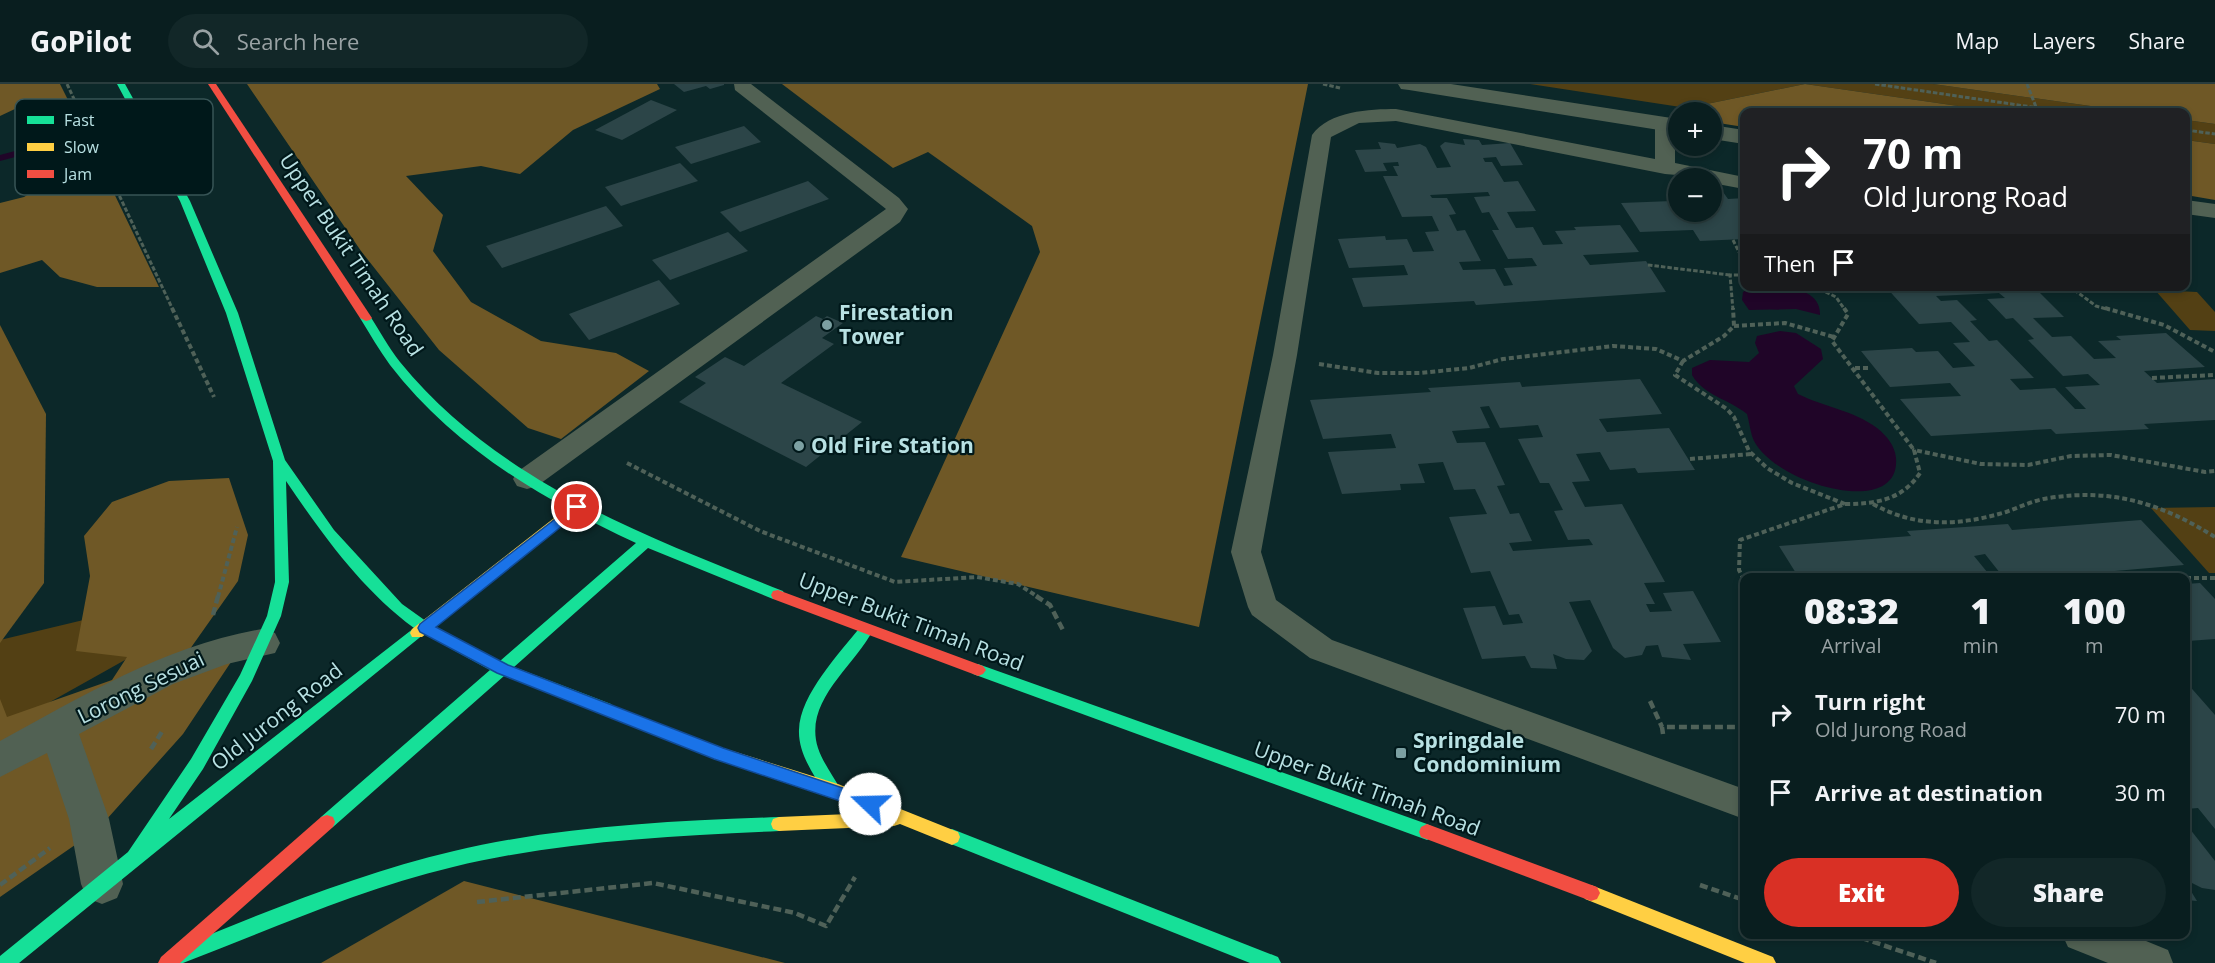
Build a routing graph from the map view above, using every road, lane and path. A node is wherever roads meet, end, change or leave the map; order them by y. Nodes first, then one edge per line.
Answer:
1 (67, 84) edge
2 (121, 84) edge
3 (212, 84) edge
4 (1409, 84) edge
5 (1875, 84) edge
6 (2027, 84) edge
7 (742, 86) dead end
8 (74, 99) edge
9 (129, 99) edge
10 (2036, 108) joint
11 (1668, 124) edge
12 (2190, 131) edge
13 (1722, 134) edge
14 (2215, 134) edge
15 (1740, 136) edge
16 (1668, 150) edge
17 (1665, 168) junction
18 (1740, 182) edge
19 (119, 195) edge
20 (183, 195) edge
21 (2190, 208) edge
22 (2215, 212) edge
23 (1733, 240) dead end
24 (1740, 254) edge
25 (1648, 265) dead end
26 (1730, 275) junction
27 (1740, 275) edge
28 (1824, 291) edge
29 (2076, 291) edge
30 (1734, 326) junction
31 (1834, 337) junction
32 (2215, 352) edge
33 (1285, 355) junction
34 (1683, 361) junction
35 (1854, 368) junction
36 (1869, 368) dead end
37 (2215, 375) edge
38 (2152, 378) dead end
39 (216, 400) dead end
40 (1914, 450) junction
41 (1750, 454) junction
42 (1690, 459) dead end
43 (279, 461) junction
44 (627, 463) dead end
45 (2215, 471) edge
46 (527, 479) junction
47 (1845, 504) junction
48 (1873, 504) junction
49 (577, 507) junction
50 (239, 519) dead end
51 (2215, 537) edge
52 (646, 542) junction
53 (1740, 573) edge
54 (2190, 578) edge
55 (2215, 578) edge
56 (425, 628) junction
57 (866, 630) junction
58 (1064, 632) dead end
59 (262, 643) junction
60 (201, 657) junction
61 (502, 669) junction
62 (1650, 701) dead end
63 (1662, 727) junction
64 (1740, 727) edge
65 (58, 729) junction
66 (0, 760) edge
67 (1665, 774) junction
68 (832, 789) junction
69 (1740, 802) edge
70 (908, 818) junction
71 (134, 857) junction
72 (855, 877) dead end
73 (102, 884) junction
74 (465, 904) dead end
75 (1865, 939) edge
76 (2094, 939) edge
77 (170, 961) edge
78 (5, 963) edge
79 (1272, 963) edge
80 (1767, 963) edge
81 (1936, 963) edge
82 (2154, 963) edge

1 - 8 path
2 - 9 main road
3 - 46 main road, Upper Bukit Timah Road
4 - 11 street
5 - 10 path
6 - 10 path
7 - 46 lane
12 - 14 path
13 - 15 street
16 - 17 lane
17 - 18 lane
17 - 33 lane
19 - 39 path
20 - 43 main road
21 - 22 street
23 - 24 path
25 - 26 path
26 - 27 path
26 - 30 path
28 - 31 path
29 - 32 path
30 - 31 path
30 - 34 path
31 - 35 path
33 - 34 path
33 - 67 lane
34 - 41 path
35 - 36 path
35 - 40 path
37 - 38 path
40 - 45 path
40 - 48 path
41 - 42 path
41 - 47 path
43 - 56 main road
43 - 59 main road
44 - 58 path
46 - 49 main road, Upper Bukit Timah Road
47 - 48 path
47 - 53 path
48 - 51 path
49 - 52 main road, Upper Bukit Timah Road
49 - 56 main road, Old Jurong Road
50 - 60 path
52 - 57 main road, Upper Bukit Timah Road
52 - 61 main road
54 - 55 path
56 - 61 main road
56 - 71 main road, Old Jurong Road
57 - 68 main road
57 - 80 main road, Upper Bukit Timah Road
59 - 60 street, Lorong Sesuai
59 - 71 main road
60 - 65 street, Lorong Sesuai
61 - 68 main road
61 - 77 main road
62 - 63 path
63 - 64 path
63 - 67 path
65 - 66 street, Lorong Sesuai
65 - 73 street, Lorong Sesuai
67 - 69 lane
68 - 70 main road
70 - 77 main road
70 - 79 main road
71 - 73 main road, Old Jurong Road
72 - 74 path
73 - 78 main road, Old Jurong Road
75 - 81 path
76 - 82 lane

